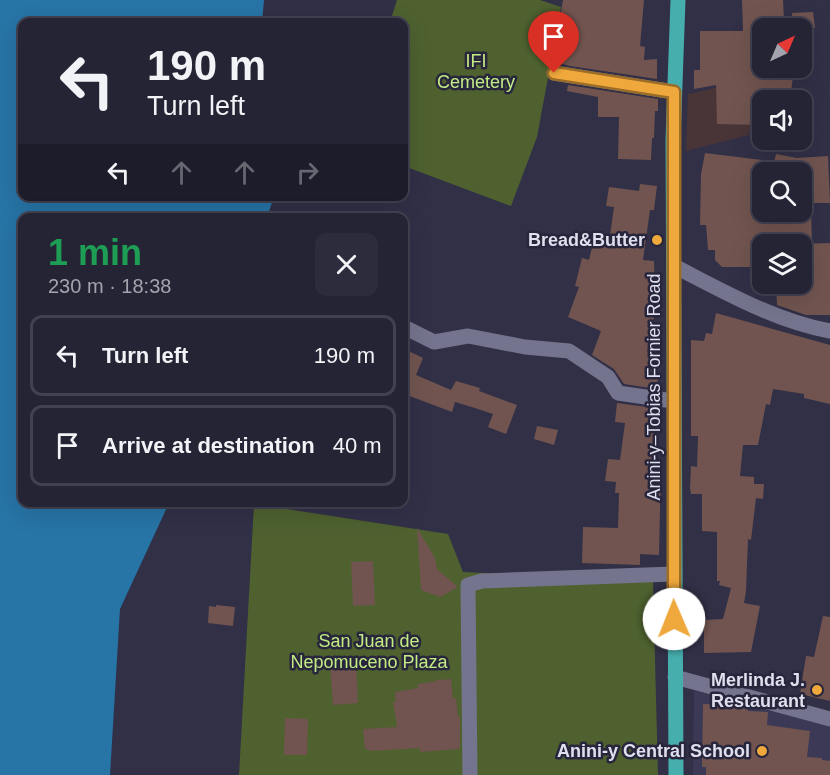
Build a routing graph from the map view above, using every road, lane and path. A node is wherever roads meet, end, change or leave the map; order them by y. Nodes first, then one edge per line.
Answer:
1 (678, 0) edge
2 (554, 73) dead end
3 (674, 92) junction
4 (674, 266) junction
5 (408, 329) dead end
6 (830, 332) edge
7 (673, 401) junction
8 (674, 574) junction
9 (675, 677) junction
10 (830, 719) edge
11 (470, 775) edge
12 (676, 775) edge

1 - 3 main road, Anini-y–Tobias Fornier Road
2 - 3 street
3 - 4 main road, Anini-y–Tobias Fornier Road
4 - 6 street
4 - 7 main road, Anini-y–Tobias Fornier Road
5 - 7 street
7 - 8 main road, Anini-y–Tobias Fornier Road
8 - 9 main road, Anini-y–Tobias Fornier Road
8 - 11 street
9 - 10 street
9 - 12 main road, Anini-y–Tobias Fornier Road

